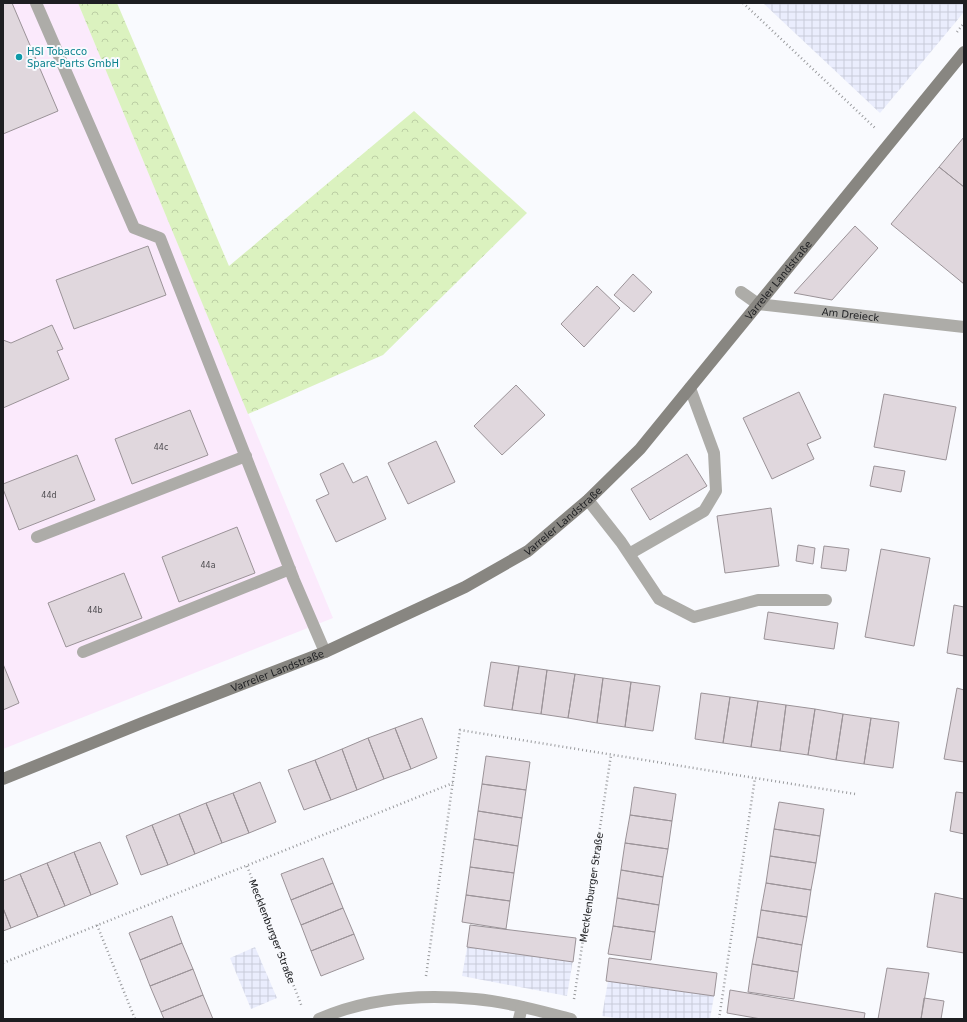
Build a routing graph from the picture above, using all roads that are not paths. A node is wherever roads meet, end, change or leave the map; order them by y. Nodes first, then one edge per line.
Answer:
1 (36, 3) edge
2 (964, 52) edge
3 (741, 292) dead end
4 (758, 304) junction
5 (964, 327) edge
6 (690, 388) junction
7 (246, 456) junction
8 (588, 500) junction
9 (37, 537) dead end
10 (629, 554) junction
11 (290, 569) junction
12 (826, 600) dead end
13 (83, 652) dead end
14 (325, 652) junction
15 (3, 780) edge
16 (522, 1007) junction
17 (319, 1019) edge
18 (519, 1019) edge
19 (571, 1019) edge

1 - 7 street
2 - 4 main road, Varreler Landstraße
3 - 4 street, Am Dreieck
4 - 5 street, Am Dreieck
4 - 6 main road, Varreler Landstraße
6 - 8 main road, Varreler Landstraße
6 - 10 street
7 - 9 street
7 - 11 street
8 - 10 street
8 - 14 main road, Varreler Landstraße
10 - 12 street
11 - 13 street
11 - 14 street
14 - 15 main road, Varreler Landstraße
16 - 17 street
16 - 18 street
16 - 19 street

